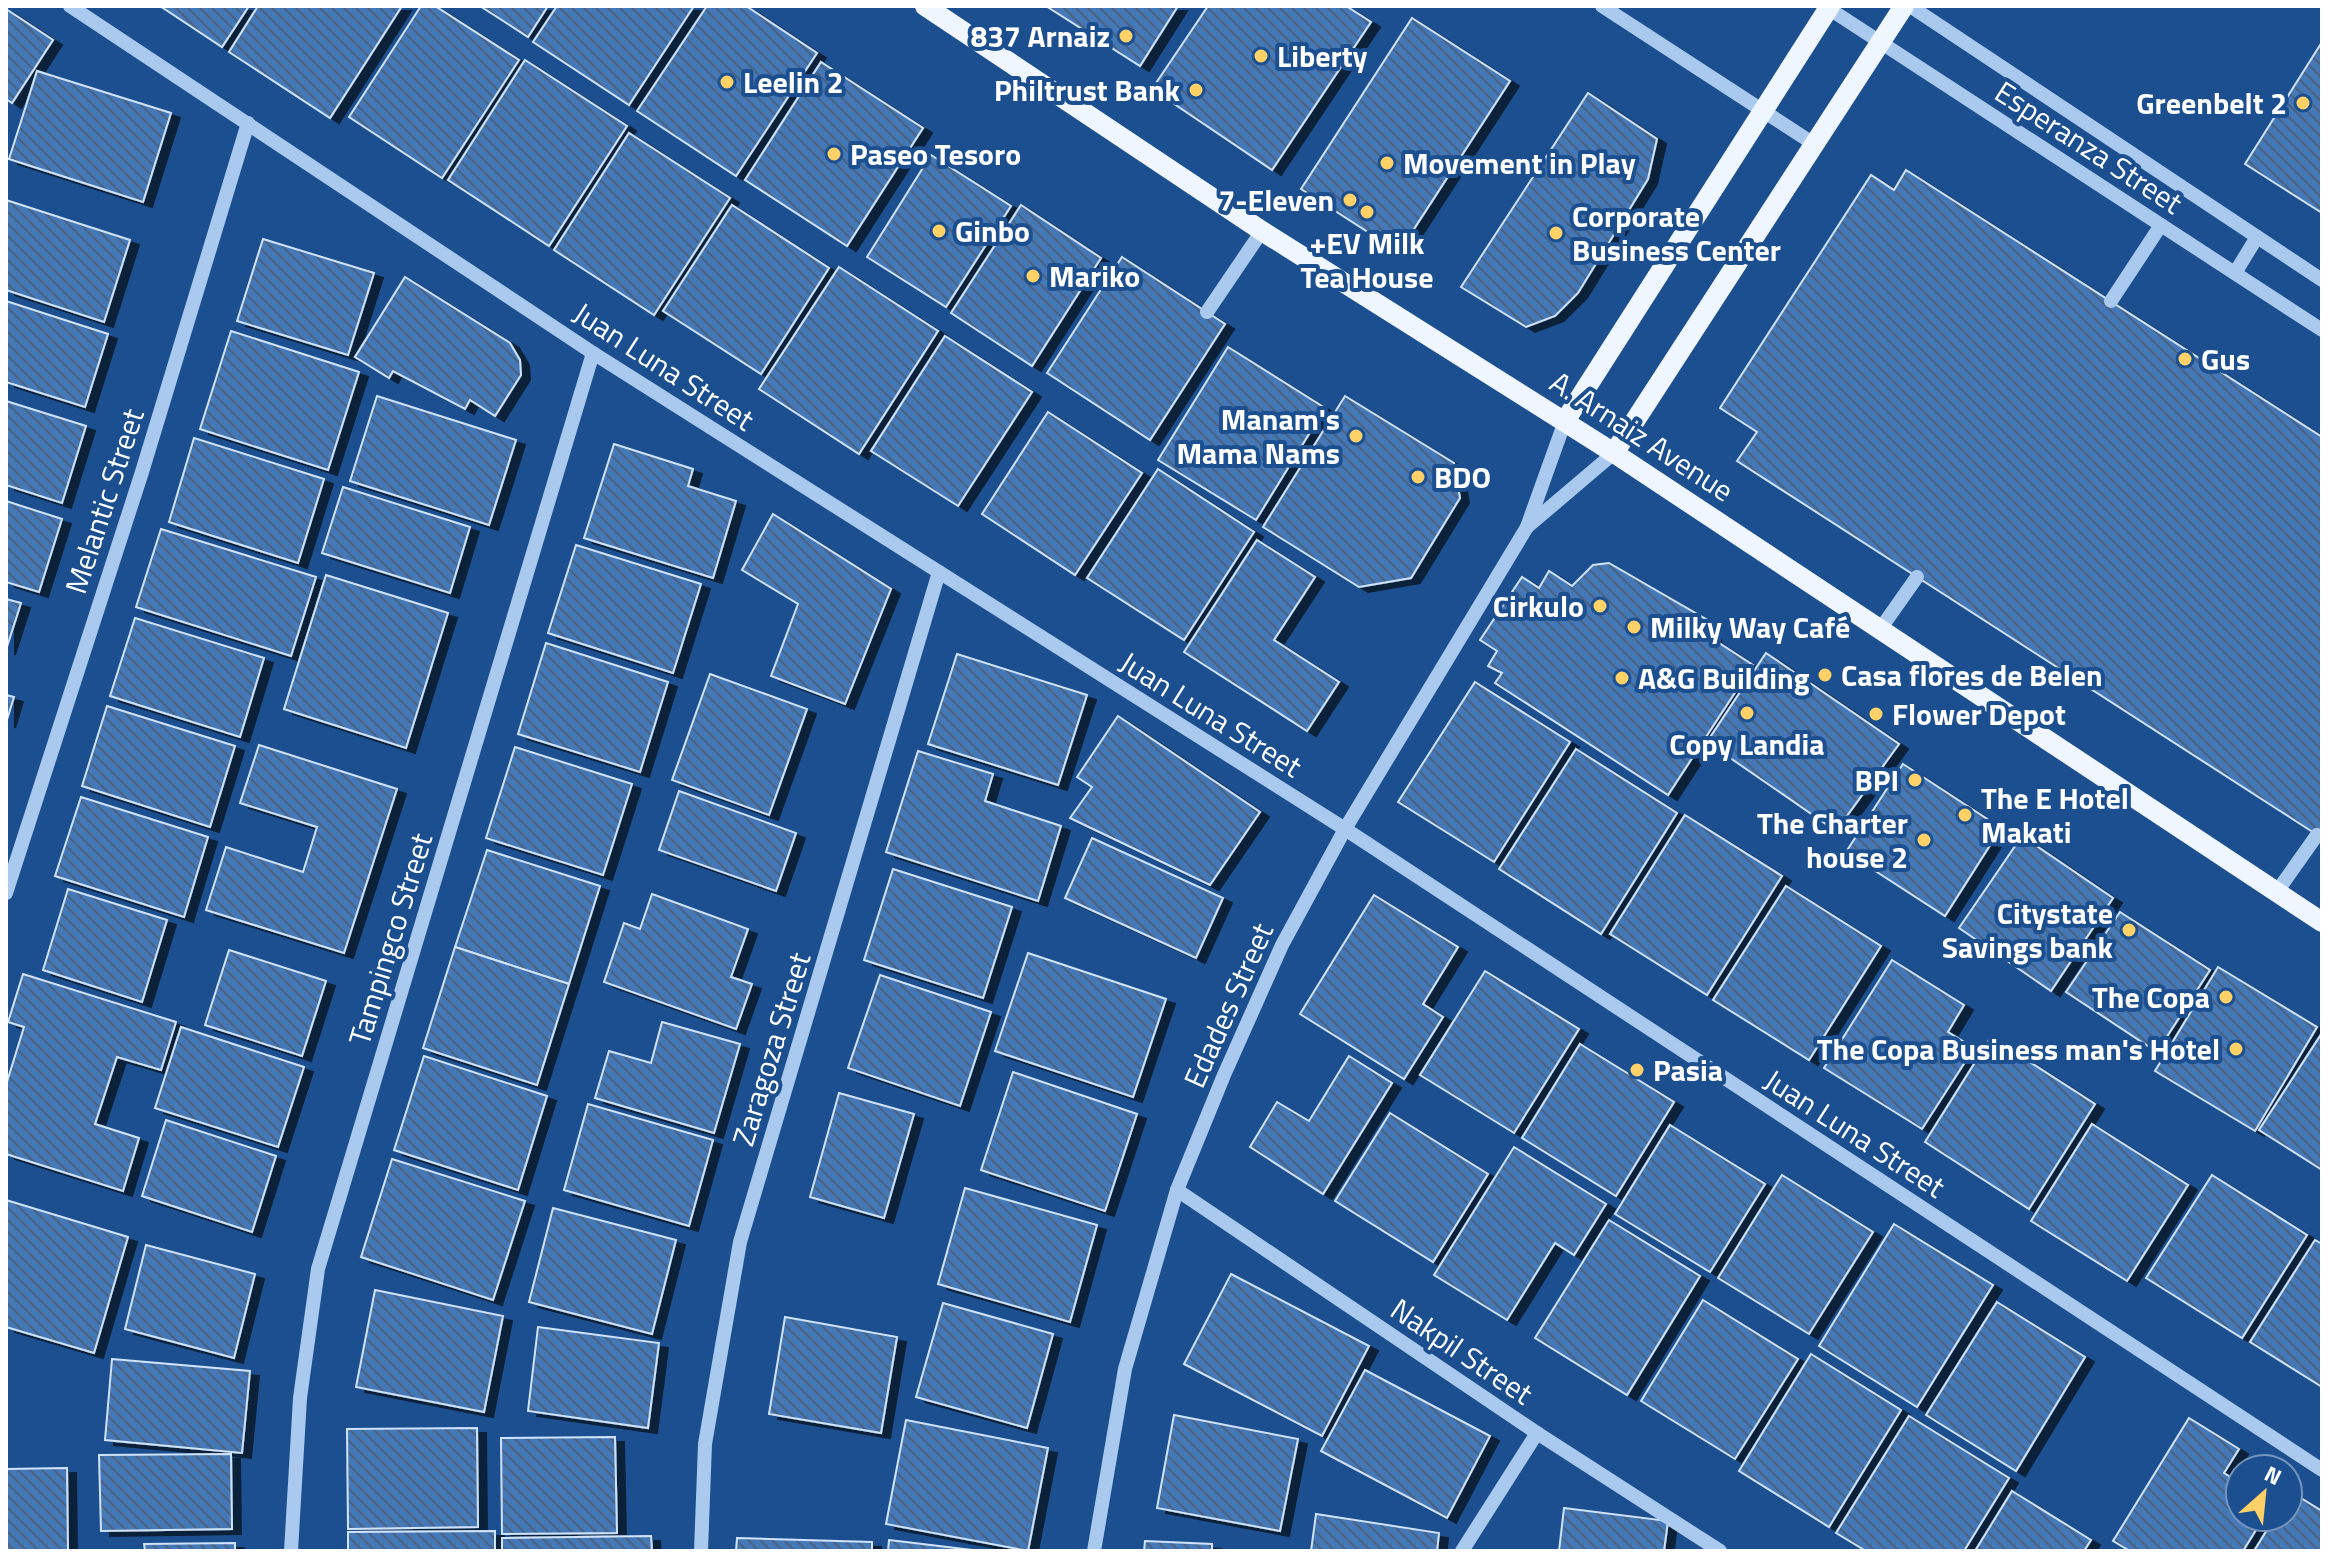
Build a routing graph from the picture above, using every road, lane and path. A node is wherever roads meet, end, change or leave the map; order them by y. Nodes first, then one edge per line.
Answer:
1 (70, 6) edge
2 (925, 6) edge
3 (1602, 6) edge
4 (1907, 6) edge
5 (1829, 7) edge
6 (1880, 43) junction
7 (1764, 113) junction
8 (248, 123) junction
9 (1814, 144) junction
10 (2161, 225) junction
11 (1262, 231) junction
12 (2257, 237) junction
13 (2235, 273) junction
14 (2322, 280) edge
15 (2111, 301) dead end
16 (1207, 312) dead end
17 (2322, 330) edge
18 (593, 353) junction
19 (1565, 421) junction
20 (1614, 453) junction
21 (1527, 527) junction
22 (939, 572) junction
23 (1917, 577) dead end
24 (1881, 628) junction
25 (1345, 829) junction
26 (2317, 835) dead end
27 (6, 893) edge
28 (2276, 893) junction
29 (2322, 922) edge
30 (1177, 1190) junction
31 (1537, 1433) junction
32 (2322, 1470) edge
33 (291, 1551) edge
34 (701, 1551) edge
35 (1094, 1551) edge
36 (1462, 1551) edge
37 (1720, 1551) edge

1 - 8 street, Juan Luna Street
2 - 11 main road, A. Arnaiz Avenue
3 - 7 street
4 - 6 main road
4 - 12 street, Esperanza Street
5 - 6 street, Esperanza Street
5 - 7 main road
6 - 9 main road
6 - 10 street, Esperanza Street
7 - 9 street
7 - 19 main road
8 - 18 street, Juan Luna Street
8 - 27 street, Melantic Street
9 - 20 main road
10 - 13 street, Esperanza Street
10 - 15 street
11 - 16 street
11 - 19 main road, A. Arnaiz Avenue
12 - 13 street
12 - 14 street, Esperanza Street
13 - 17 street, Esperanza Street
18 - 22 street, Juan Luna Street
18 - 33 street, Tampingco Street
19 - 20 main road, A. Arnaiz Avenue
19 - 21 street, Edades Street
20 - 21 street, Edades Street
20 - 24 main road, A. Arnaiz Avenue
21 - 25 street, Edades Street
22 - 25 street, Juan Luna Street
22 - 34 street, Zaragoza Street
23 - 24 street
24 - 28 main road, A. Arnaiz Avenue
25 - 30 street, Edades Street
25 - 32 street, Juan Luna Street
26 - 28 street
28 - 29 main road, A. Arnaiz Avenue
30 - 31 street, Nakpil Street
30 - 35 street, Edades Street
31 - 36 street
31 - 37 street, Nakpil Street

